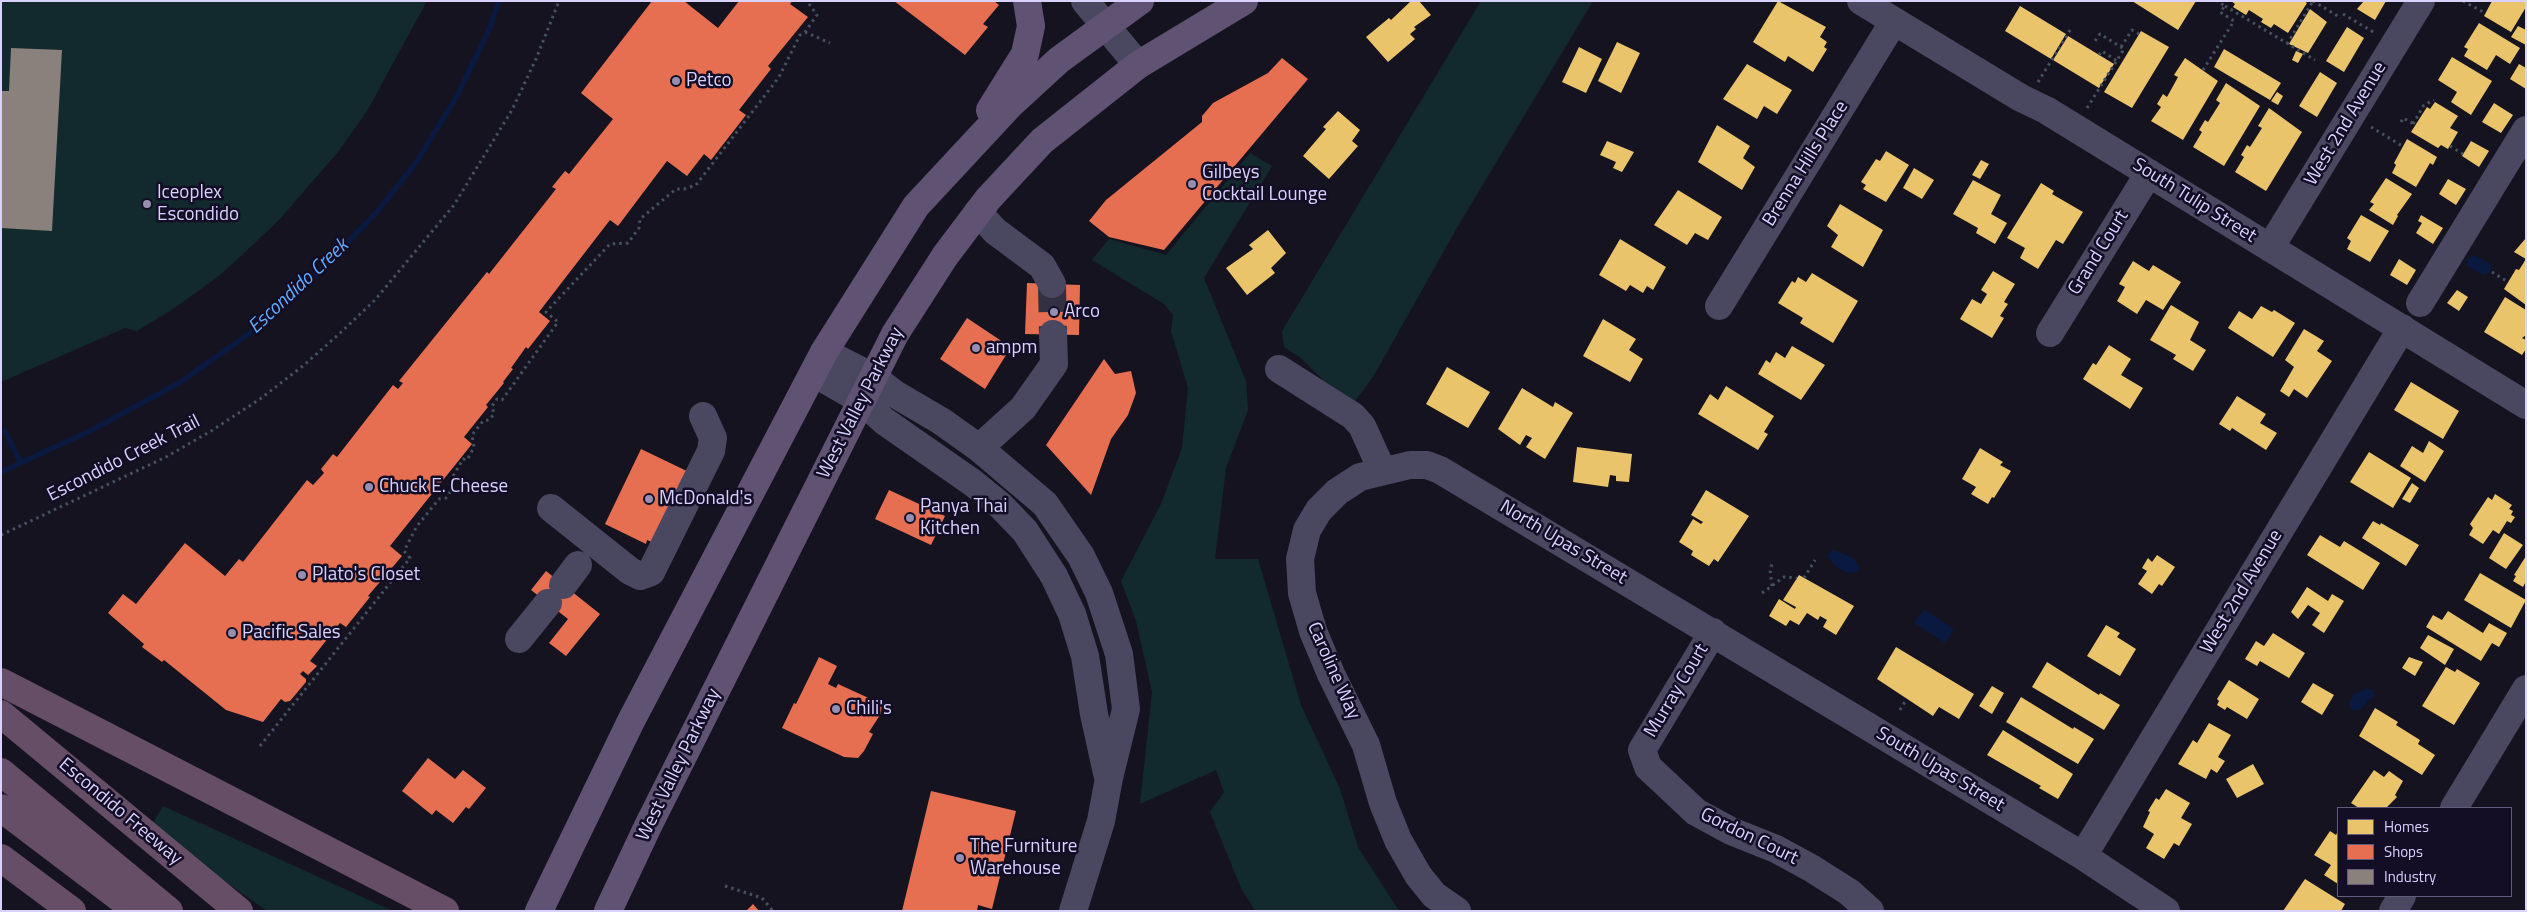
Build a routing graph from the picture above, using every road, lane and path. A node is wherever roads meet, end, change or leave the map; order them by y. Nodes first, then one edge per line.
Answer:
1 (559, 1) edge
2 (806, 1) edge
3 (1027, 1) edge
4 (1085, 1) edge
5 (1244, 1) edge
6 (1861, 1) edge
7 (2217, 1) edge
8 (2313, 1) edge
9 (2421, 1) edge
10 (2463, 1) edge
11 (2224, 6) junction
12 (1122, 10) edge
13 (2485, 14) dead end
14 (1894, 22) junction
15 (2072, 27) dead end
16 (806, 32) junction
17 (2139, 34) dead end
18 (2382, 37) dead end
19 (2095, 41) dead end
20 (830, 43) dead end
21 (2288, 44) junction
22 (2121, 47) junction
23 (2099, 54) dead end
24 (2315, 60) dead end
25 (2117, 61) junction
26 (1138, 65) junction
27 (2203, 70) dead end
28 (2038, 82) dead end
29 (2434, 100) dead end
30 (2086, 111) dead end
31 (2352, 114) junction
32 (2401, 122) dead end
33 (2526, 130) edge
34 (2404, 146) dead end
35 (2450, 146) dead end
36 (966, 150) junction
37 (2463, 154) dead end
38 (2149, 173) junction
39 (978, 212) junction
40 (2270, 248) junction
41 (2492, 272) dead end
42 (2508, 282) dead end
43 (1052, 284) tunnel mouth
44 (2420, 303) dead end
45 (1719, 306) dead end
46 (2402, 328) junction
47 (2050, 333) dead end
48 (1053, 334) tunnel mouth
49 (819, 363) junction
50 (1279, 369) dead end
51 (867, 389) junction
52 (2526, 405) edge
53 (703, 416) dead end
54 (979, 448) junction
55 (1410, 465) joint
56 (1382, 470) junction
57 (551, 508) dead end
58 (1, 536) edge
59 (1815, 560) dead end
60 (1772, 564) dead end
61 (1797, 578) dead end
62 (1804, 578) dead end
63 (563, 584) dead end
64 (1772, 586) junction
65 (1762, 592) dead end
66 (1713, 632) junction
67 (518, 639) dead end
68 (1, 682) edge
69 (2526, 689) edge
70 (1906, 700) dead end
71 (1900, 710) dead end
72 (1, 714) edge
73 (260, 746) dead end
74 (1642, 750) joint
75 (1, 772) edge
76 (1108, 778) junction
77 (2455, 807) edge
78 (1, 808) edge
79 (2083, 856) junction
80 (1, 858) edge
81 (1, 879) edge
82 (725, 886) dead end
83 (2401, 897) edge
84 (45, 911) edge
85 (72, 911) edge
86 (137, 911) edge
87 (168, 911) edge
88 (239, 911) edge
89 (445, 911) edge
90 (540, 911) edge
91 (608, 911) edge
92 (773, 911) edge
93 (1073, 911) edge
94 (1457, 911) edge
95 (1870, 911) edge
96 (2166, 911) edge
97 (2392, 911) edge

1 - 58 path, Escondido Creek Trail
2 - 16 path
3 - 36 main road
4 - 12 street
5 - 26 main road, West Valley Parkway
6 - 14 street, South Tulip Street
7 - 11 path
8 - 18 path
8 - 21 path
9 - 31 street, West 2nd Avenue
10 - 13 path
11 - 21 path
11 - 27 path
12 - 26 street
12 - 36 main road
14 - 38 street, South Tulip Street
14 - 45 street, Brenna Hills Place
15 - 28 path
16 - 20 path
16 - 73 path
17 - 22 path
19 - 22 path
21 - 24 path
22 - 25 path
23 - 25 path
25 - 30 path
26 - 39 main road, West Valley Parkway
29 - 32 path
31 - 34 path
31 - 40 street, West 2nd Avenue
33 - 44 street
35 - 37 path
36 - 49 main road
38 - 40 street, South Tulip Street
38 - 47 street, Grand Court
39 - 43 street
39 - 51 main road, West Valley Parkway
40 - 46 street, South Tulip Street
41 - 42 path
46 - 52 street, South Tulip Street
46 - 79 street, West 2nd Avenue
48 - 54 street
49 - 51 street
49 - 90 main road
50 - 56 street
51 - 54 street
51 - 76 street
51 - 91 main road, West Valley Parkway
53 - 57 street
54 - 76 street
55 - 56 street, Caroline Way
55 - 66 street, North Upas Street
56 - 94 street, Caroline Way
59 - 62 path
60 - 64 path
61 - 64 path
63 - 67 street
64 - 65 path
66 - 74 street, Murray Court
66 - 79 street, South Upas Street
68 - 89 highway
69 - 77 street
70 - 71 path
72 - 88 highway, Escondido Freeway
74 - 95 street, Gordon Court
75 - 87 highway
76 - 93 street
78 - 86 highway
79 - 96 street, South Upas Street
80 - 85 highway
81 - 84 highway
82 - 92 path
83 - 97 street

